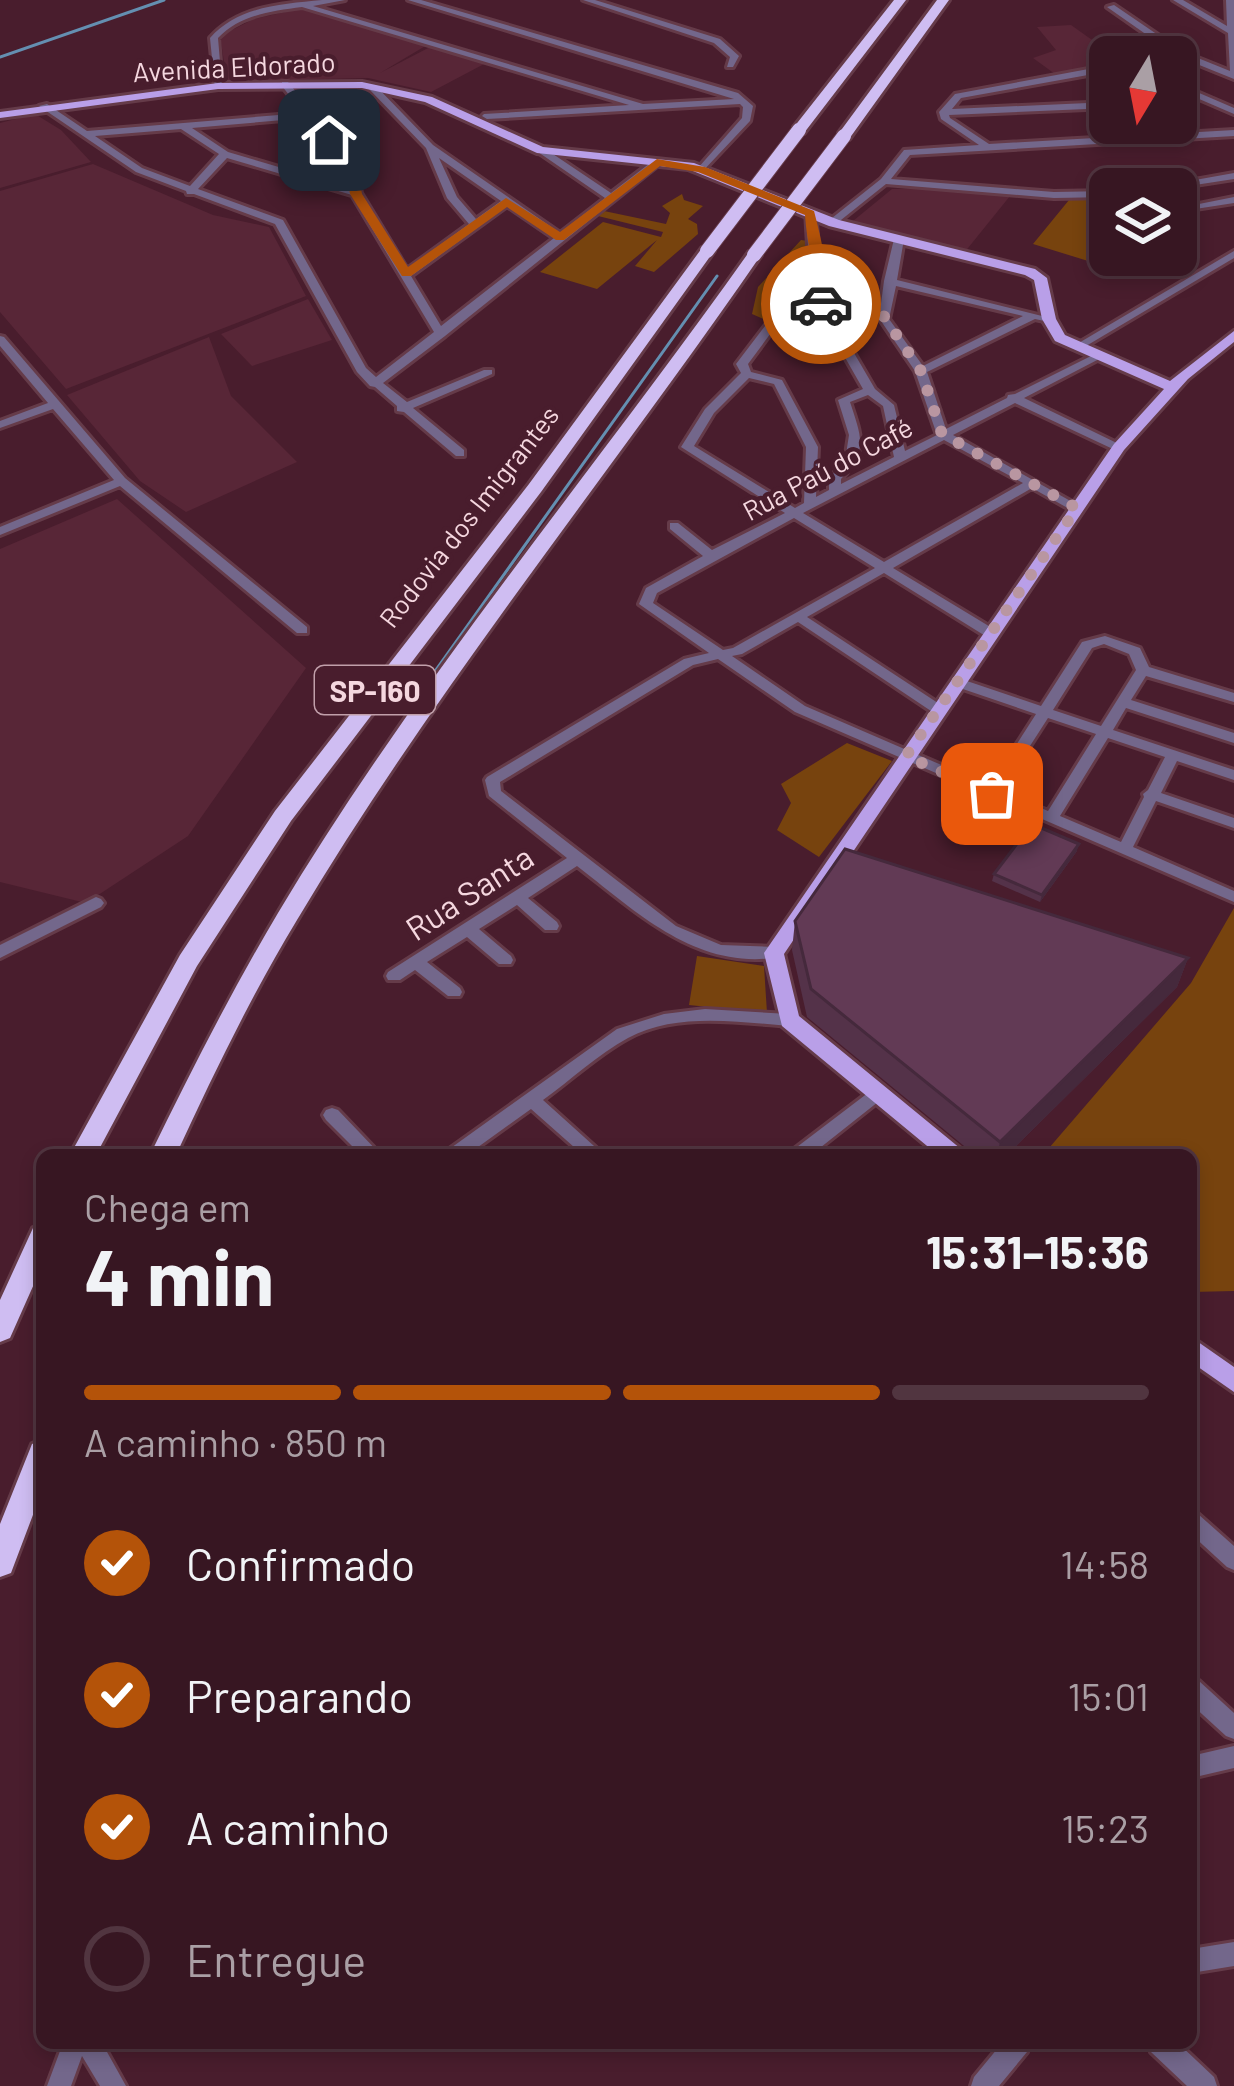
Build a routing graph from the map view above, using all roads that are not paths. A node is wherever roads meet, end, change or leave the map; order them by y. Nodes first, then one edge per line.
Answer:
1 (341, 0) edge
2 (412, 0) edge
3 (587, 0) edge
4 (901, 0) edge
5 (944, 0) edge
6 (1177, 0) edge
7 (1230, 0) edge
8 (305, 6) junction
9 (1111, 8) dead end
10 (1232, 32) edge
11 (1153, 36) edge
12 (1234, 56) edge
13 (1197, 60) edge
14 (730, 65) dead end
15 (1089, 72) edge
16 (1234, 74) edge
17 (285, 84) junction
18 (218, 86) junction
19 (372, 87) junction
20 (614, 95) junction
21 (1197, 95) edge
22 (1206, 99) junction
23 (1197, 100) edge
24 (745, 101) junction
25 (44, 106) junction
26 (639, 106) junction
27 (1089, 106) edge
28 (606, 108) junction
29 (1234, 111) edge
30 (944, 112) junction
31 (0, 115) edge
32 (308, 115) junction
33 (487, 116) dead end
34 (180, 124) junction
35 (86, 134) junction
36 (1234, 134) edge
37 (985, 145) junction
38 (430, 147) junction
39 (541, 150) junction
40 (225, 154) junction
41 (657, 162) junction
42 (701, 170) junction
43 (1234, 176) edge
44 (884, 181) junction
45 (1197, 182) edge
46 (190, 192) junction
47 (356, 194) junction
48 (1089, 194) edge
49 (611, 197) junction
50 (1234, 200) edge
51 (506, 202) junction
52 (1197, 206) edge
53 (810, 213) junction
54 (833, 222) junction
55 (474, 224) junction
56 (560, 238) junction
57 (897, 241) junction
58 (1234, 254) edge
59 (406, 274) junction
60 (889, 281) junction
61 (825, 306) junction
62 (883, 315) junction
63 (1032, 316) junction
64 (1049, 320) junction
65 (441, 334) junction
66 (1234, 335) edge
67 (0, 339) edge
68 (1077, 347) junction
69 (1097, 356) junction
70 (921, 371) junction
71 (488, 372) dead end
72 (747, 374) junction
73 (1178, 382) junction
74 (374, 384) junction
75 (870, 391) junction
76 (1012, 397) junction
77 (56, 404) junction
78 (401, 409) junction
79 (0, 424) edge
80 (942, 434) junction
81 (1119, 447) junction
82 (460, 454) dead end
83 (900, 457) junction
84 (121, 481) junction
85 (1031, 484) junction
86 (835, 492) junction
87 (810, 506) junction
88 (1077, 508) junction
89 (796, 514) junction
90 (674, 526) dead end
91 (0, 532) edge
92 (711, 556) junction
93 (882, 568) junction
94 (799, 616) junction
95 (302, 630) dead end
96 (992, 634) junction
97 (719, 656) junction
98 (1143, 670) junction
99 (959, 683) junction
100 (1234, 698) edge
101 (1122, 702) junction
102 (939, 710) junction
103 (1044, 712) junction
104 (1103, 732) junction
105 (1234, 738) edge
106 (1173, 755) junction
107 (906, 756) junction
108 (1234, 776) edge
109 (992, 794) junction
110 (1150, 794) junction
111 (1050, 819) junction
112 (1234, 823) edge
113 (1124, 850) junction
114 (577, 859) junction
115 (516, 896) junction
116 (1234, 897) edge
117 (96, 903) dead end
118 (551, 926) dead end
119 (467, 928) junction
120 (0, 952) edge
121 (774, 953) junction
122 (505, 960) dead end
123 (416, 962) junction
124 (394, 976) dead end
125 (454, 992) dead end
126 (789, 1020) junction
127 (877, 1093) junction
128 (532, 1100) junction
129 (332, 1115) dead end
130 (85, 1149) edge
131 (166, 1149) edge
132 (366, 1149) edge
133 (463, 1149) edge
134 (589, 1149) edge
135 (807, 1149) edge
136 (945, 1149) edge
137 (36, 1249) edge
138 (0, 1330) edge
139 (1197, 1353) edge
140 (1234, 1381) edge
141 (36, 1469) edge
142 (1197, 1526) edge
143 (1234, 1560) edge
144 (0, 1563) edge
145 (1197, 1694) edge
146 (1234, 1728) edge
147 (1234, 1757) edge
148 (1197, 1766) edge
149 (1234, 1954) edge
150 (1197, 1960) edge
151 (73, 2049) edge
152 (92, 2049) edge
153 (1013, 2049) edge
154 (1166, 2049) edge
155 (59, 2086) edge
156 (114, 2086) edge
157 (982, 2086) edge
158 (1205, 2086) edge

1 - 8 street
2 - 24 street
3 - 14 street
4 - 130 highway, Rodovia dos Imigrantes / SP-160, bridge
5 - 131 highway, SP-160, bridge
6 - 10 street
7 - 10 street
8 - 18 street
8 - 20 street
9 - 11 street
10 - 12 street
12 - 16 street
13 - 16 street
15 - 30 street
17 - 18 main road, Avenida Eldorado
17 - 19 main road, Avenida Eldorado
17 - 32 street
18 - 25 main road, Avenida Eldorado
19 - 38 street
19 - 39 main road, Avenida Eldorado
20 - 26 street
20 - 28 street
21 - 22 street
22 - 23 street
22 - 29 street
24 - 26 street
24 - 42 street
25 - 31 main road, Avenida Eldorado
25 - 35 street
26 - 28 street
27 - 30 street
28 - 33 street
30 - 37 street
32 - 34 street
32 - 47 street
34 - 35 street
34 - 40 street
35 - 46 street
36 - 37 street
37 - 44 street
38 - 51 street
38 - 55 street
39 - 41 main road, Avenida Eldorado
39 - 49 street
40 - 46 street
40 - 47 street
41 - 42 main road, Avenida Eldorado
41 - 49 street
42 - 53 main road, Avenida Eldorado
43 - 45 street
44 - 48 street
44 - 54 street
46 - 74 street
47 - 59 street
49 - 56 street
50 - 52 street
51 - 55 street
51 - 56 street
53 - 54 main road, Avenida Eldorado
53 - 61 street
54 - 57 main road, Avenida Eldorado
55 - 59 street
56 - 65 street
57 - 60 street
57 - 64 main road, Avenida Eldorado
58 - 68 street
59 - 65 street
60 - 62 street
60 - 63 street
61 - 62 street
61 - 72 street
61 - 75 street
62 - 70 street
63 - 64 street
63 - 70 street
64 - 68 main road
65 - 74 street
66 - 73 main road
67 - 77 street
68 - 69 main road
69 - 73 main road
69 - 76 street, Rua Paú do Café
70 - 80 street
71 - 78 street
72 - 87 street
72 - 89 street
73 - 81 main road
74 - 78 street
75 - 83 street
75 - 86 street
76 - 80 street, Rua Paú do Café
76 - 81 street
77 - 79 street
77 - 84 street
78 - 82 street
80 - 83 street, Rua Paú do Café
80 - 85 street
81 - 88 main road
83 - 86 street, Rua Paú do Café
84 - 91 street
84 - 95 street
85 - 88 street
85 - 93 street
86 - 87 street, Rua Paú do Café
87 - 89 street, Rua Paú do Café
88 - 96 main road
89 - 92 street, Rua Paú do Café
89 - 93 street
90 - 92 street
92 - 97 street, Rua Paú do Café
93 - 94 street
93 - 96 street
94 - 97 street
94 - 102 street
96 - 99 main road
97 - 107 street
97 - 114 street
98 - 100 street
98 - 101 street
98 - 103 street
99 - 102 main road
99 - 103 street
101 - 104 street
101 - 105 street
102 - 107 main road
103 - 104 street
103 - 109 street
104 - 106 street
104 - 111 street
106 - 108 street
106 - 110 street
107 - 109 street
107 - 121 main road
109 - 111 street
110 - 112 street
110 - 113 street
111 - 113 street
113 - 116 street
114 - 115 street, Rua Santa
114 - 121 street
115 - 118 street
115 - 119 street, Rua Santa
117 - 120 street
119 - 122 street
119 - 123 street, Rua Santa
121 - 126 main road
123 - 124 street, Rua Santa
123 - 125 street
126 - 127 main road
126 - 128 street
127 - 135 street
127 - 136 main road
128 - 133 street
128 - 134 street
129 - 132 street
137 - 138 highway
139 - 140 main road
141 - 144 highway
142 - 143 street
145 - 146 street
147 - 148 street
149 - 150 street
151 - 155 street
152 - 156 street
153 - 157 street
154 - 158 street

